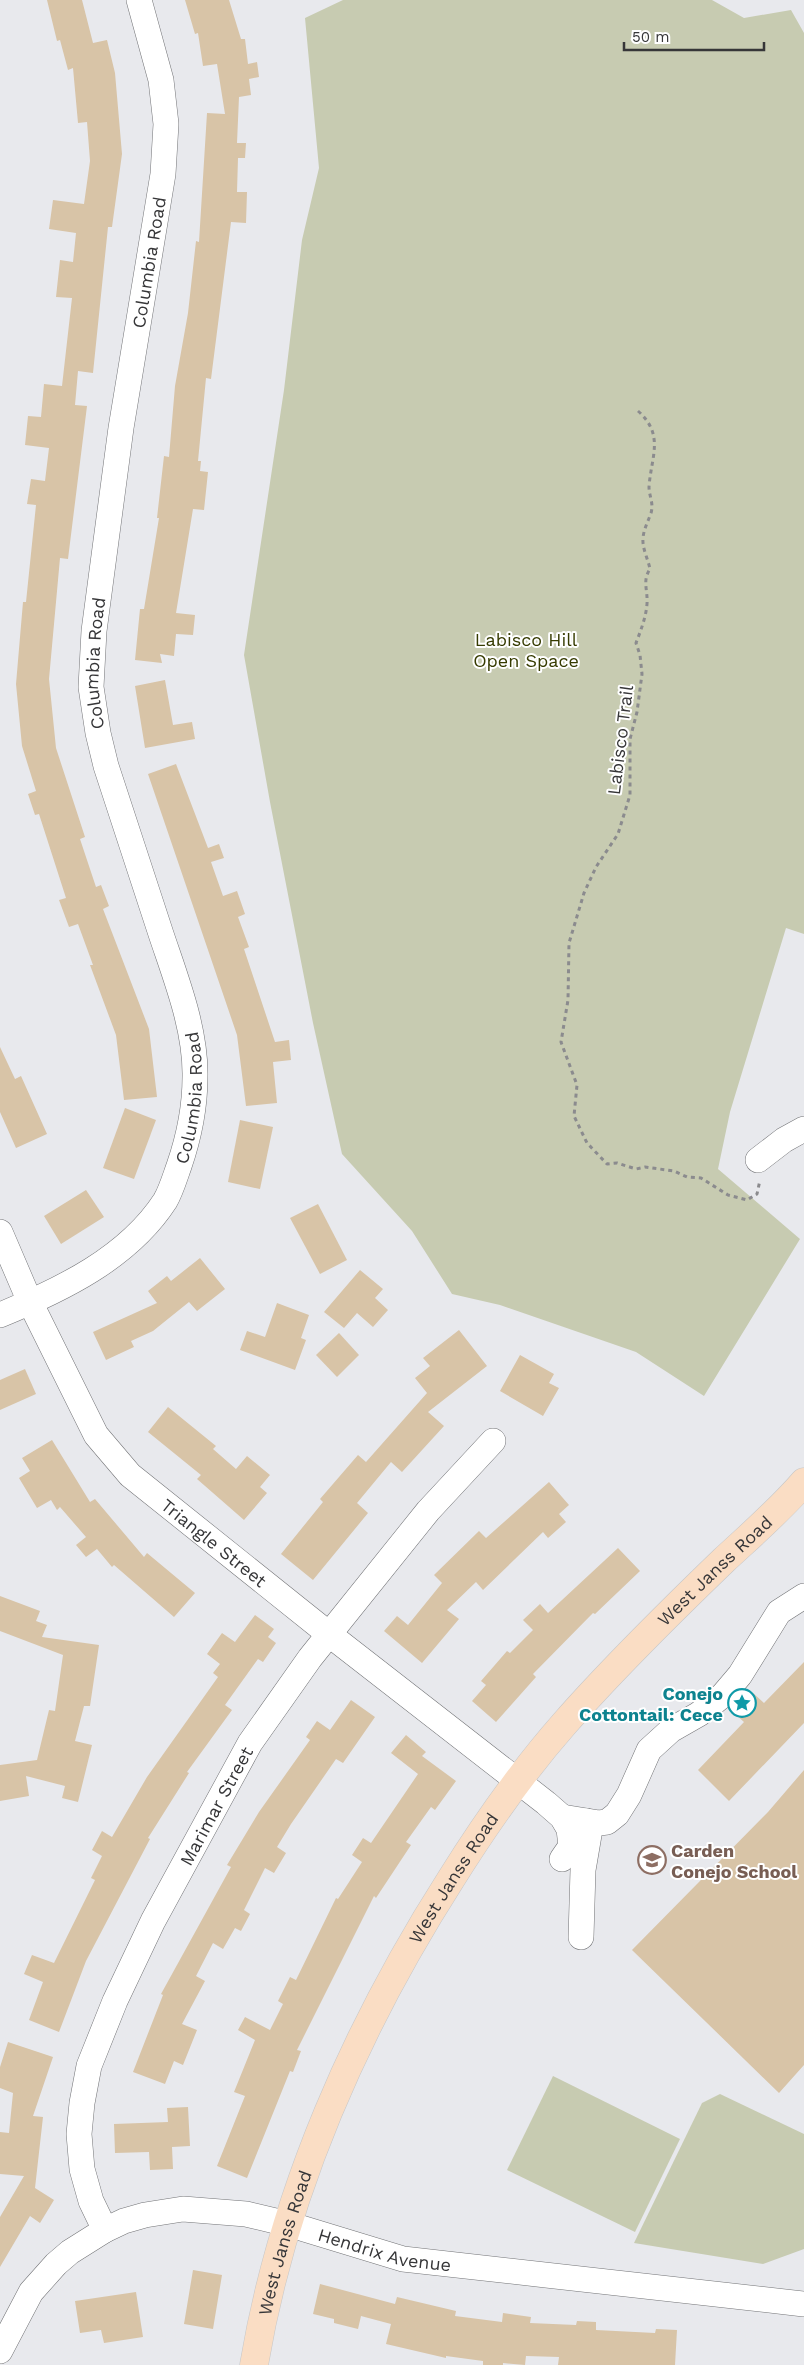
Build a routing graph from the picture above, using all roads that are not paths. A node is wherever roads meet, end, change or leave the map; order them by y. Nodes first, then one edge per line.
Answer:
1 (139, 0) edge
2 (804, 1129) edge
3 (758, 1160) road end
4 (0, 1232) edge
5 (30, 1302) junction
6 (0, 1315) edge
7 (493, 1442) dead end
8 (803, 1486) edge
9 (804, 1596) edge
10 (330, 1635) junction
11 (517, 1779) junction
12 (574, 1819) junction
13 (562, 1859) dead end
14 (581, 1937) dead end
15 (288, 2224) junction
16 (105, 2230) junction
17 (804, 2304) edge
18 (0, 2351) edge
19 (254, 2365) edge

1 - 5 street, Columbia Road
2 - 3 street
4 - 5 street, Triangle Street
5 - 6 street, Columbia Road
5 - 10 street, Triangle Street
7 - 10 street, Marimar Street
8 - 11 main road, West Janss Road
9 - 12 street
10 - 11 street, Triangle Street
10 - 16 street, Marimar Street
11 - 12 street, Triangle Street
11 - 15 main road, West Janss Road
12 - 13 street
12 - 14 street
15 - 16 street, Hendrix Avenue
15 - 17 street, Hendrix Avenue
15 - 19 main road, West Janss Road
16 - 18 street, Hendrix Avenue

